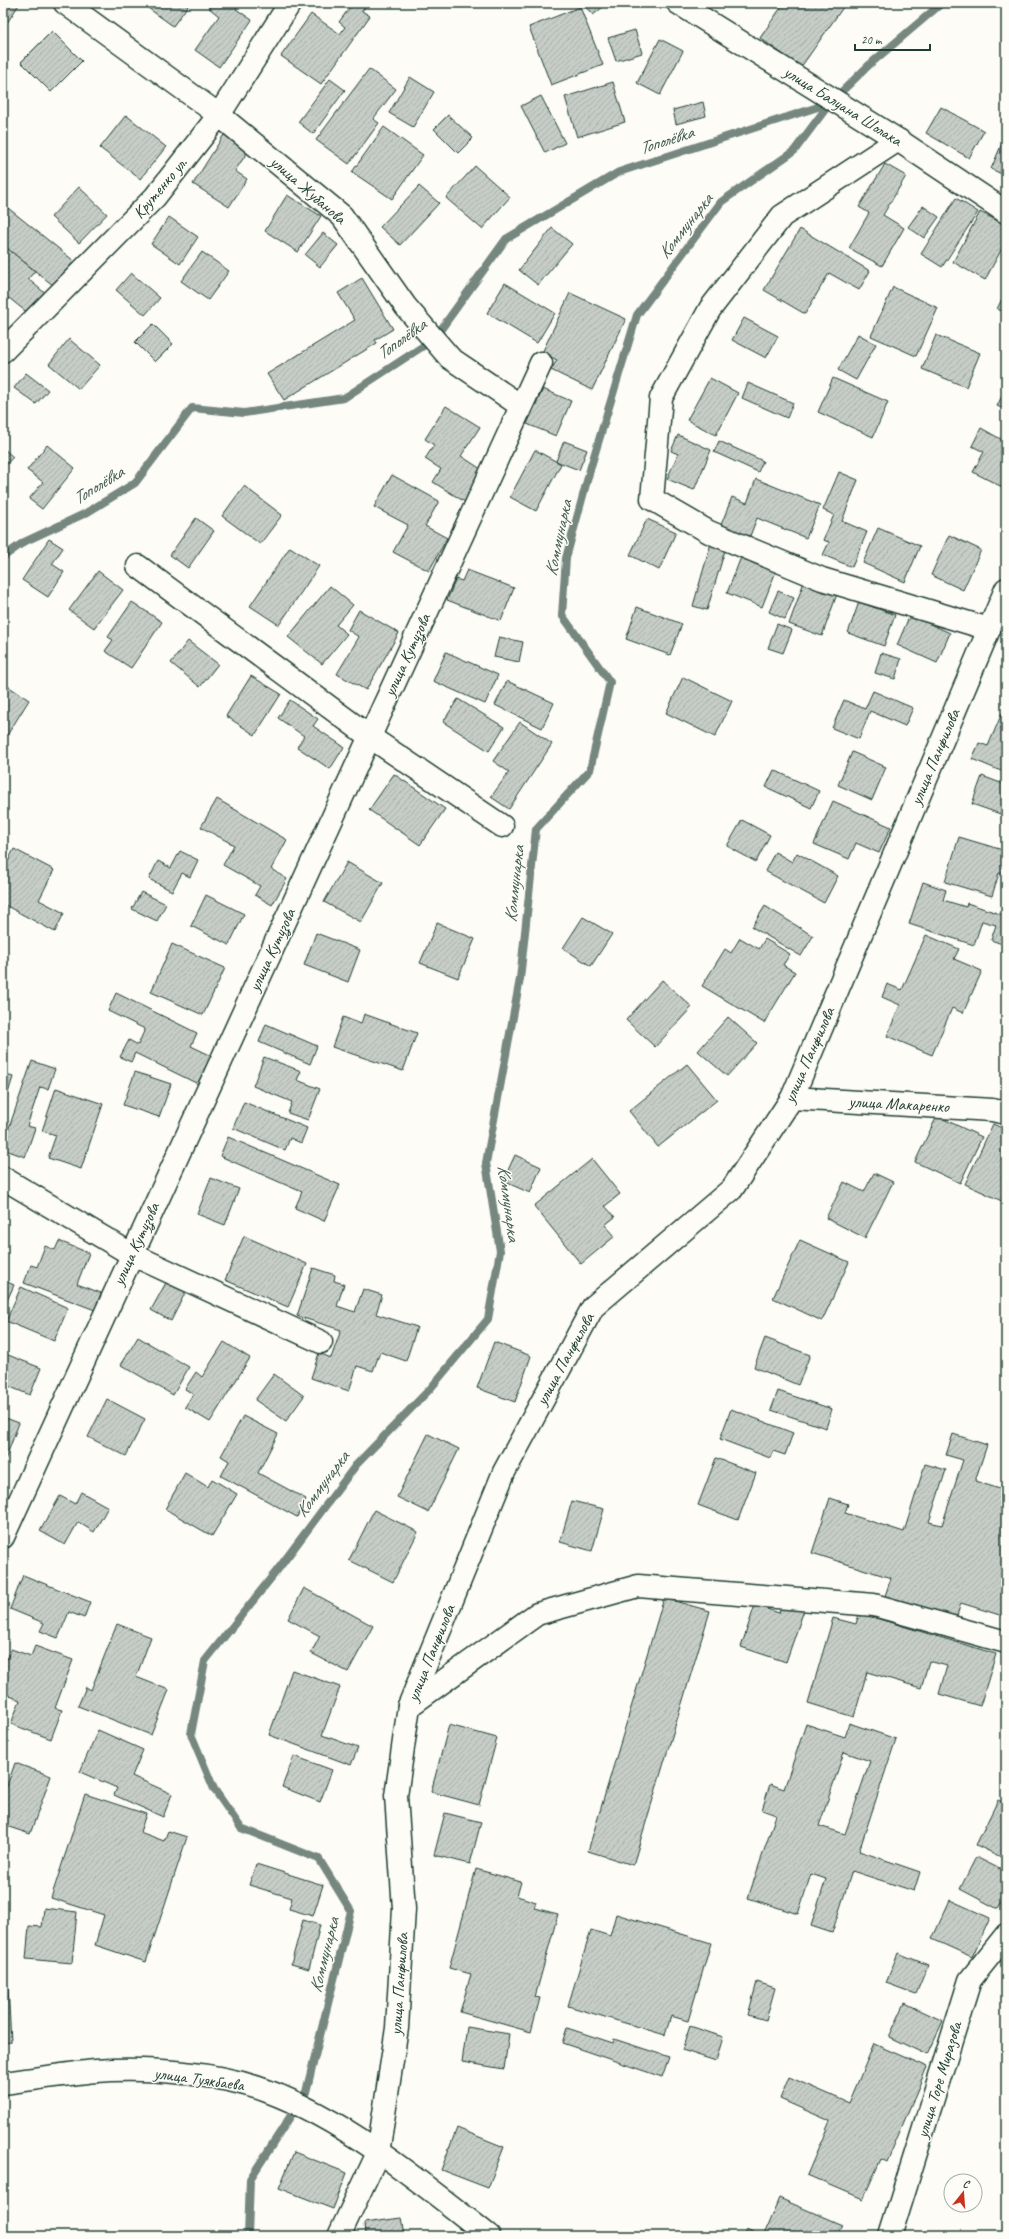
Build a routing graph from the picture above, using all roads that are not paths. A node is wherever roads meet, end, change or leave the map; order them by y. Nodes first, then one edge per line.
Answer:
1 (64, 3) edge
2 (290, 3) edge
3 (678, 3) edge
4 (220, 115) junction
5 (898, 140) junction
6 (1006, 212) edge
7 (3, 351) edge
8 (541, 362) dead end
9 (521, 406) junction
10 (138, 566) dead end
11 (1006, 589) edge
12 (989, 629) junction
13 (370, 737) junction
14 (502, 826) dead end
15 (792, 1098) junction
16 (1006, 1114) edge
17 (3, 1178) edge
18 (131, 1254) junction
19 (321, 1342) dead end
20 (3, 1537) edge
21 (1006, 1642) edge
22 (409, 1706) junction
23 (1006, 1935) edge
24 (3, 2083) edge
25 (378, 2153) junction
26 (339, 2236) edge
27 (489, 2236) edge
28 (890, 2236) edge

1 - 4 street, улица Жубанова
2 - 4 street, Крутенко ул.
3 - 5 street, улица Балуана Шолака
4 - 7 street, Крутенко ул.
4 - 9 street, улица Жубанова
5 - 6 street, улица Балуана Шолака
5 - 12 street
8 - 9 street, улица Кутузова
9 - 13 street, улица Кутузова
10 - 13 street
11 - 12 street, улица Панфилова
12 - 15 street, улица Панфилова
13 - 14 street
13 - 18 street, улица Кутузова
15 - 16 street, улица Макаренко
15 - 22 street, улица Панфилова
17 - 18 street
18 - 19 street
18 - 20 street, улица Кутузова
21 - 22 street
22 - 25 street, улица Панфилова
23 - 28 street, улица Торе Миразова
24 - 25 street, улица Туякбаева
25 - 26 street, улица Панфилова
25 - 27 street, улица Туякбаева

